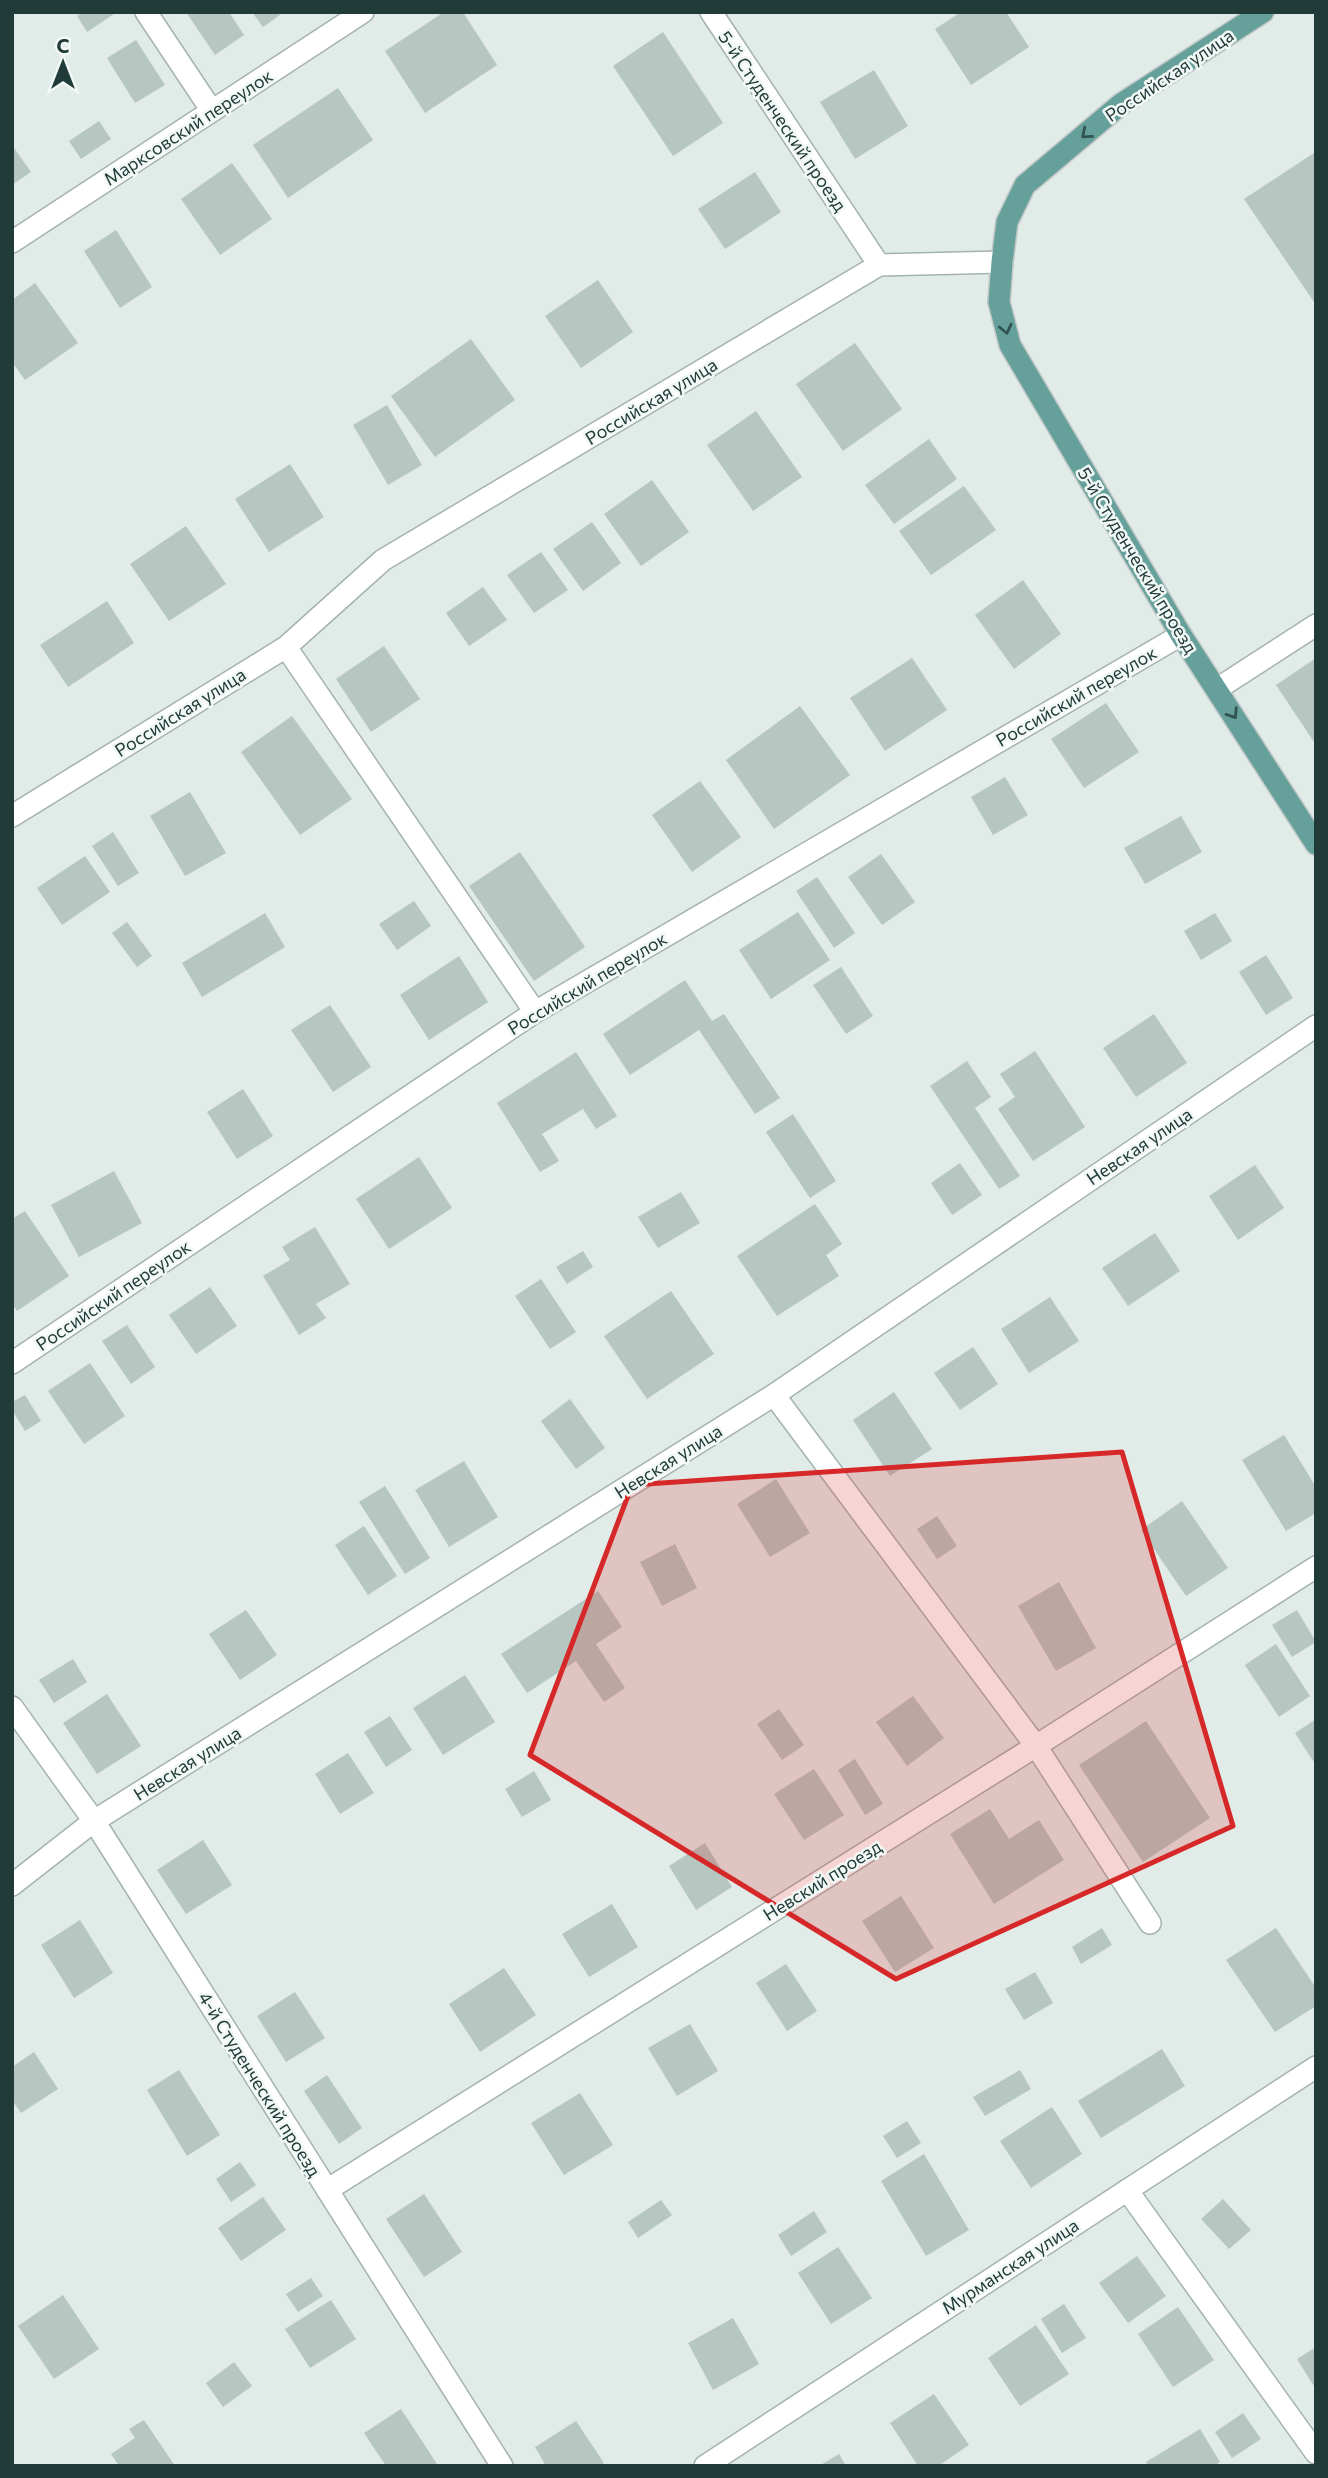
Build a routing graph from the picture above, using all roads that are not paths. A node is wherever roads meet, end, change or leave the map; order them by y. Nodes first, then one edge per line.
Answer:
1 (146, 12) edge
2 (363, 12) edge
3 (711, 12) edge
4 (1263, 12) edge
5 (212, 111) junction
6 (12, 242) edge
7 (1002, 262) junction
8 (879, 265) junction
9 (1316, 625) edge
10 (1181, 635) junction
11 (286, 647) junction
12 (1217, 689) junction
13 (12, 816) edge
14 (1316, 844) edge
15 (535, 1012) junction
16 (1316, 1026) edge
17 (12, 1363) edge
18 (774, 1395) junction
19 (1316, 1567) edge
20 (12, 1707) edge
21 (1036, 1746) junction
22 (94, 1821) junction
23 (12, 1885) edge
24 (1150, 1923) dead end
25 (1316, 2067) edge
26 (327, 2190) junction
27 (1127, 2190) junction
28 (1316, 2453) edge
29 (502, 2466) edge
30 (705, 2466) edge

1 - 5 street
2 - 5 street, Марксовский переулок
3 - 8 street, 5-й Студенческий проезд
4 -> 7 main road, Российская улица
5 - 6 street, Марксовский переулок
7 - 8 street, Российская улица
7 -> 10 main road, 5-й Студенческий проезд
8 - 11 street, Российская улица
9 - 12 street
10 - 12 main road, 5-й Студенческий проезд
10 - 15 street, Российский переулок
11 - 13 street, Российская улица
11 - 15 street
12 -> 14 main road, 5-й Студенческий проезд
15 - 17 street, Российский переулок
16 - 18 street, Невская улица
18 - 21 street
18 - 22 street, Невская улица
19 - 21 street, Невский проезд
20 - 22 street, 4-й Студенческий проезд
21 - 24 street
21 - 26 street, Невский проезд
22 - 23 street, Невская улица
22 - 26 street, 4-й Студенческий проезд
25 - 27 street, Мурманская улица
26 - 29 street, 4-й Студенческий проезд
27 - 28 street
27 - 30 street, Мурманская улица

